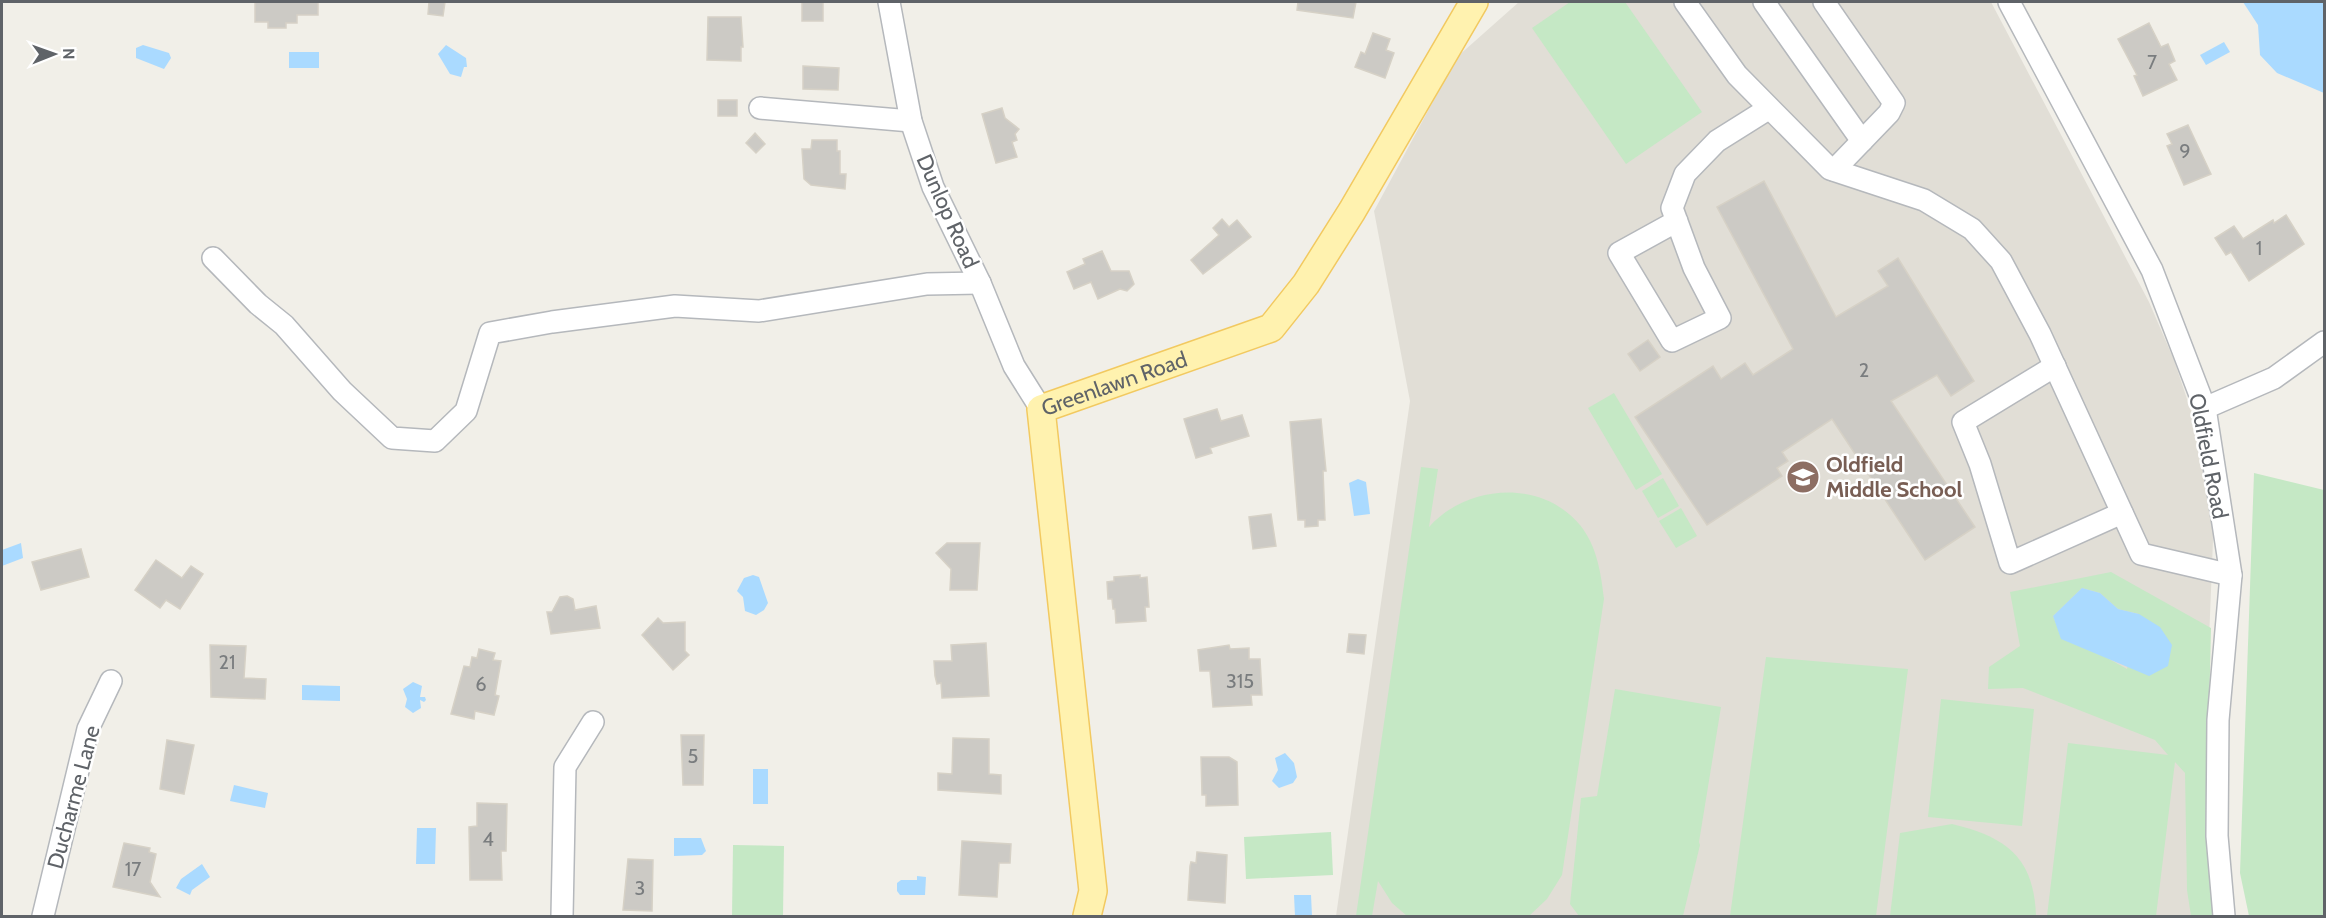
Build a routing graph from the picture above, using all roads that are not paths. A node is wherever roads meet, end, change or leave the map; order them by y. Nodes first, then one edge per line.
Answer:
1 (889, 2) edge
2 (1474, 2) edge
3 (1685, 2) edge
4 (1764, 2) edge
5 (1824, 2) edge
6 (2009, 2) edge
7 (760, 108) dead end
8 (1768, 109) junction
9 (910, 121) junction
10 (1862, 141) junction
11 (1834, 170) junction
12 (1677, 221) junction
13 (213, 258) dead end
14 (980, 283) junction
15 (2325, 342) edge
16 (2055, 366) junction
17 (2205, 408) junction
18 (1041, 409) junction
19 (2122, 513) junction
20 (2231, 575) junction
21 (111, 681) dead end
22 (593, 722) dead end
23 (44, 916) edge
24 (562, 916) edge
25 (1087, 916) edge
26 (2224, 916) edge

1 - 9 street, Dunlop Road
2 - 18 main road, Greenlawn Road
3 - 8 street
4 - 10 street
5 - 10 street
6 - 17 street, Oldfield Road
7 - 9 street
8 - 11 street
8 - 12 street
9 - 14 street, Dunlop Road
10 - 11 street
11 - 16 street
12 - 12 street
13 - 14 street
14 - 18 street, Dunlop Road
15 - 17 street
16 - 19 street
16 - 19 street
17 - 20 street, Oldfield Road
18 - 25 main road, Greenlawn Road
19 - 20 street
20 - 26 street, Oldfield Road
21 - 23 street, Ducharme Lane
22 - 24 street

